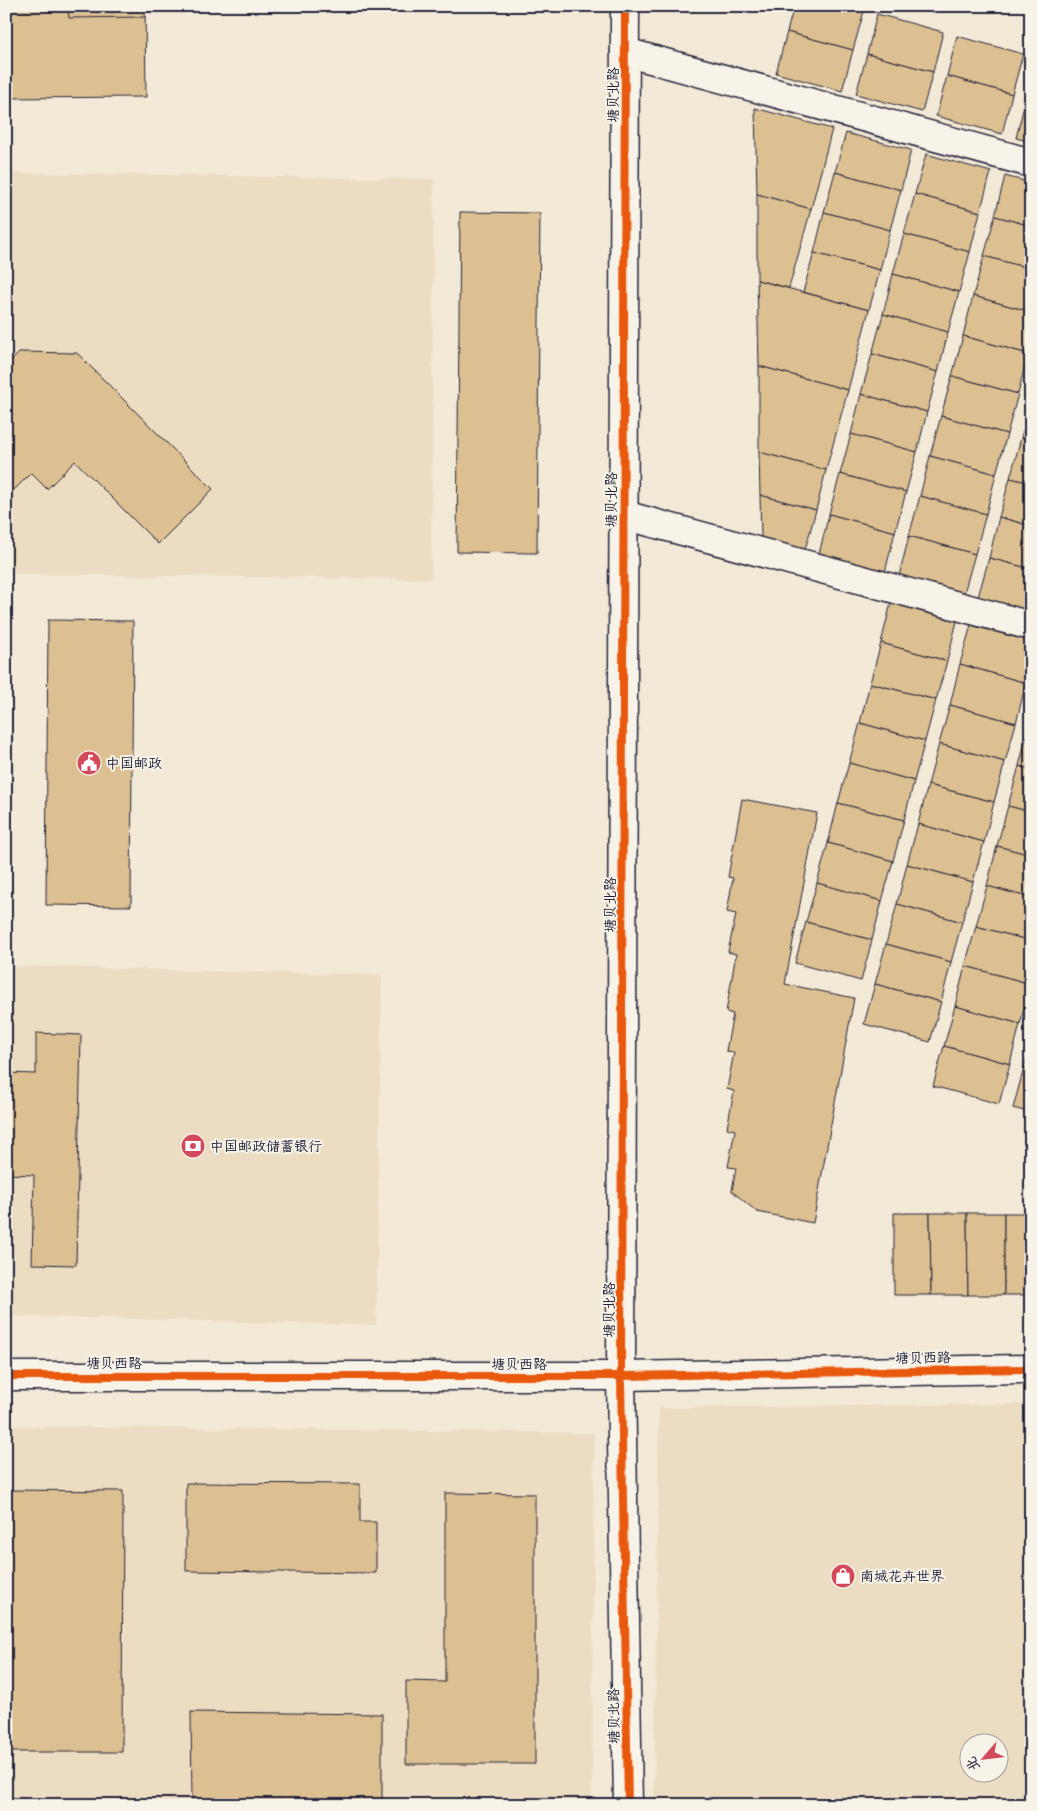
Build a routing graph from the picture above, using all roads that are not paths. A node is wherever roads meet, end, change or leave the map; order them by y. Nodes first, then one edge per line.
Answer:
1 (625, 6) edge
2 (625, 52) junction
3 (1031, 163) edge
4 (624, 515) junction
5 (1031, 626) edge
6 (1031, 1369) edge
7 (6, 1376) edge
8 (621, 1376) junction
9 (628, 1805) edge

1 - 2 street, 塘贝北路
2 - 3 street
2 - 4 street, 塘贝北路
4 - 5 street
4 - 8 street, 塘贝北路
6 - 8 street, 塘贝西路
7 - 8 street, 塘贝西路
8 - 9 street, 塘贝北路

